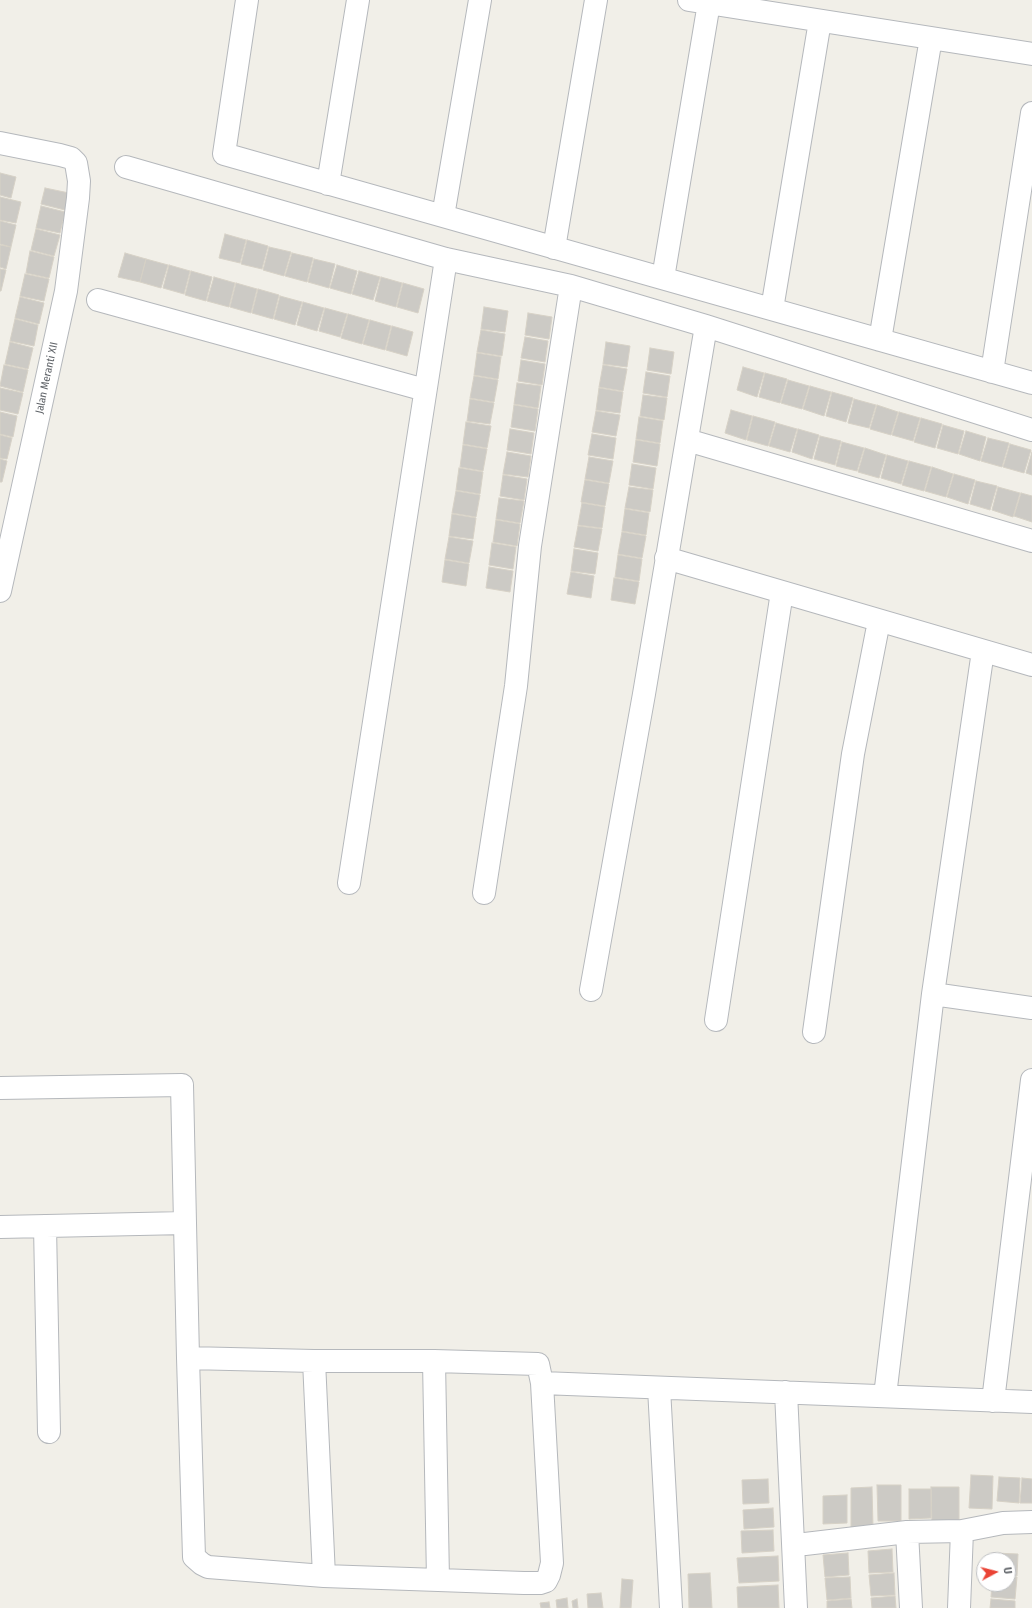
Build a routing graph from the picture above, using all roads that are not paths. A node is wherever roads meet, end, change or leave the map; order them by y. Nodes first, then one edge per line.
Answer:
1 (247, 0) edge
2 (358, 0) edge
3 (480, 0) edge
4 (596, 0) edge
5 (699, 2) edge
6 (820, 21) junction
7 (931, 38) junction
8 (1032, 54) edge
9 (1032, 113) edge
10 (0, 143) edge
11 (126, 167) dead end
12 (328, 184) junction
13 (443, 216) junction
14 (554, 248) junction
15 (446, 258) junction
16 (663, 278) junction
17 (572, 286) junction
18 (98, 300) dead end
19 (772, 309) junction
20 (706, 326) junction
21 (880, 340) junction
22 (992, 372) junction
23 (1032, 383) edge
24 (425, 390) junction
25 (1032, 430) edge
26 (687, 440) junction
27 (1032, 542) edge
28 (666, 558) junction
29 (0, 591) edge
30 (782, 592) junction
31 (879, 621) junction
32 (983, 651) junction
33 (1032, 665) edge
34 (349, 883) dead end
35 (484, 893) dead end
36 (591, 990) dead end
37 (933, 994) junction
38 (1032, 1008) edge
39 (716, 1020) dead end
40 (814, 1032) dead end
41 (1032, 1080) edge
42 (0, 1088) edge
43 (185, 1223) junction
44 (45, 1226) junction
45 (0, 1227) edge
46 (188, 1358) junction
47 (314, 1361) junction
48 (434, 1361) junction
49 (542, 1383) junction
50 (659, 1388) junction
51 (786, 1392) junction
52 (885, 1396) junction
53 (993, 1401) junction
54 (1032, 1402) edge
55 (50, 1432) dead end
56 (1032, 1522) edge
57 (962, 1531) junction
58 (906, 1532) junction
59 (793, 1544) junction
60 (324, 1576) junction
61 (438, 1580) junction
62 (671, 1608) edge
63 (796, 1608) edge
64 (911, 1608) edge
65 (959, 1608) edge

1 - 12 street
2 - 12 street
3 - 13 street
4 - 14 street
5 - 6 street
5 - 16 street
6 - 7 street
6 - 19 street
7 - 8 street
7 - 21 street
9 - 22 street
10 - 29 street, Jalan Meranti XII
11 - 15 street
12 - 13 street
13 - 14 street
14 - 16 street
15 - 17 street
15 - 24 street
16 - 19 street
17 - 20 street
17 - 35 street
18 - 24 street
19 - 21 street
20 - 25 street
20 - 26 street
21 - 22 street
22 - 23 street
24 - 34 street
26 - 27 street
26 - 28 street
28 - 30 street
28 - 36 street
30 - 31 street
30 - 39 street
31 - 32 street
31 - 40 street
32 - 33 street
32 - 37 street
37 - 38 street
37 - 52 street
41 - 53 street
42 - 43 street
43 - 44 street
43 - 46 street
44 - 45 street
44 - 55 street
46 - 47 street
46 - 60 street
47 - 48 street
47 - 60 street
48 - 49 street
48 - 61 street
49 - 50 street
49 - 61 street
50 - 51 street
50 - 62 street
51 - 52 street
51 - 59 street
52 - 53 street
53 - 54 street
56 - 57 street
57 - 58 street
57 - 65 street
58 - 59 street
58 - 64 street
59 - 63 street
60 - 61 street

